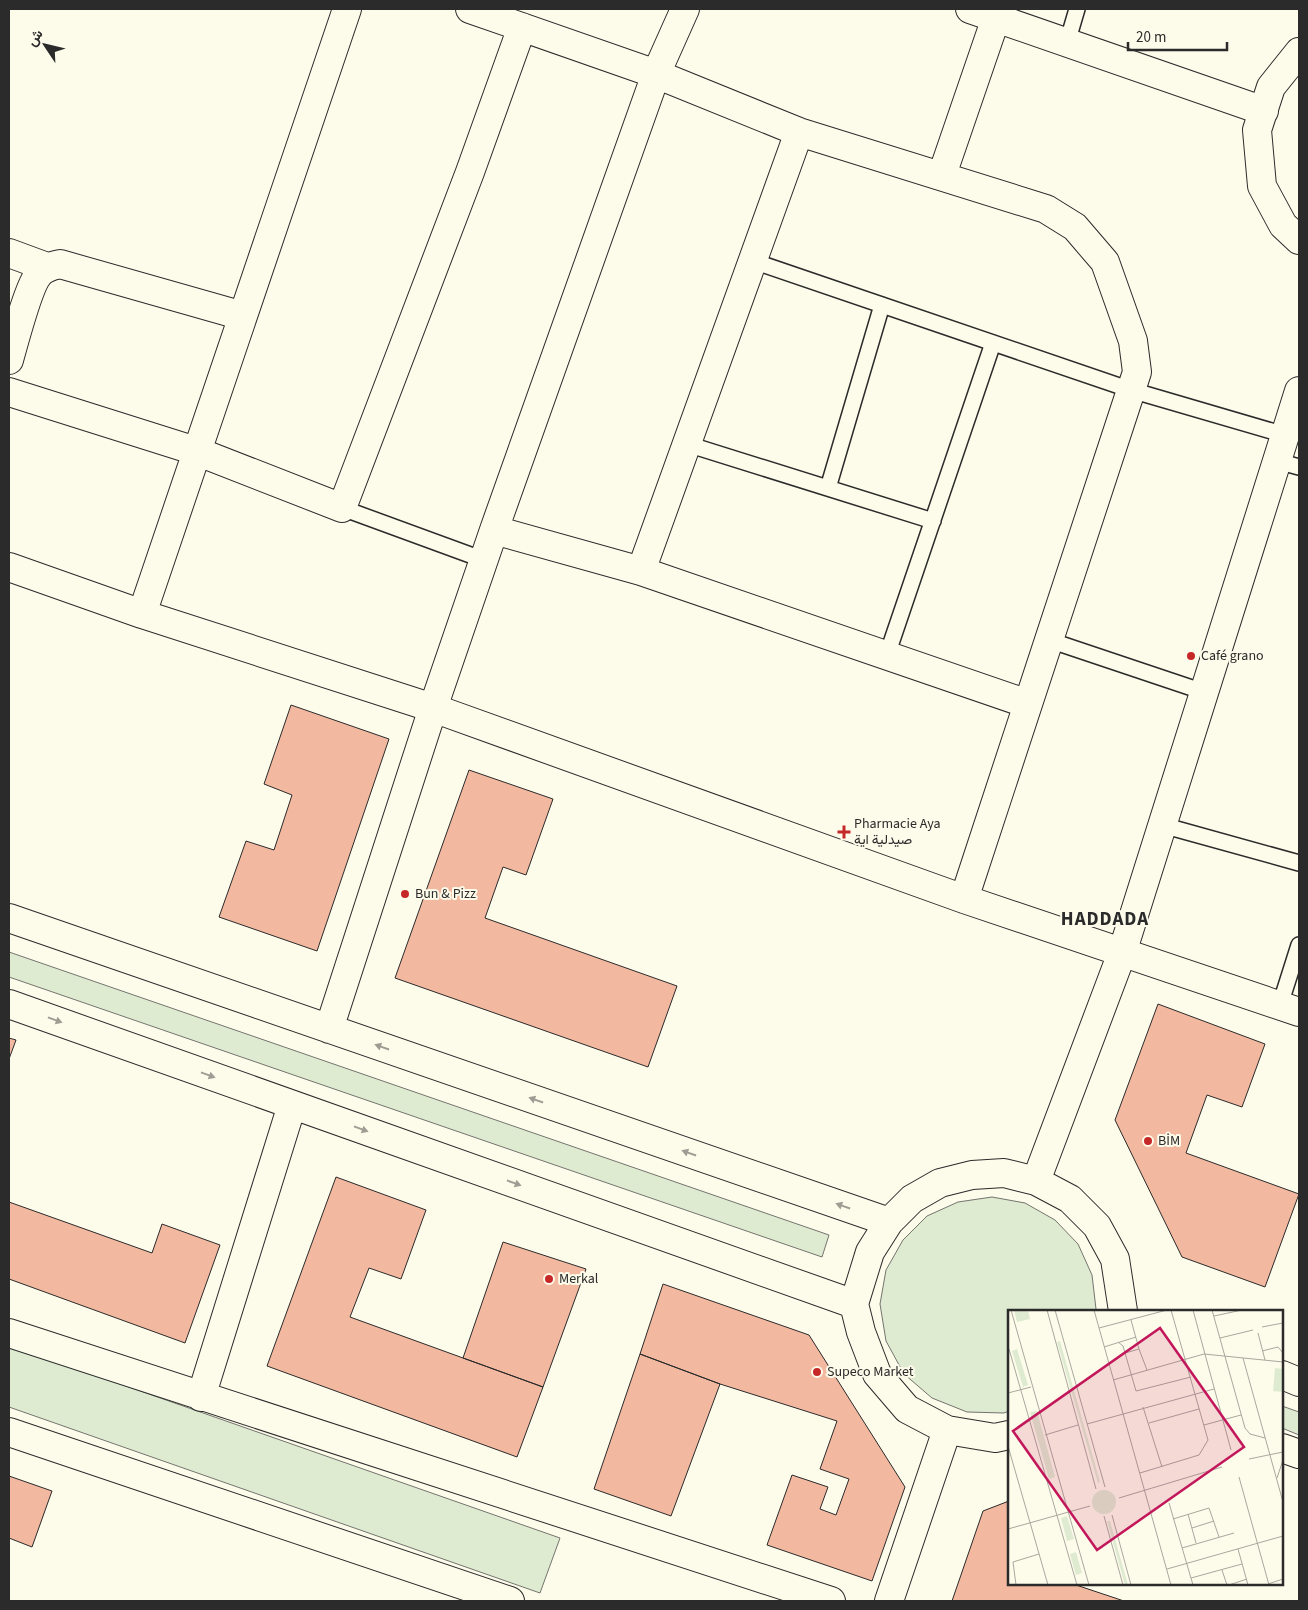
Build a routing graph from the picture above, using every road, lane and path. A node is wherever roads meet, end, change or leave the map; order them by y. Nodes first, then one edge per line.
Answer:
1 (347, 9) edge
2 (470, 9) edge
3 (685, 9) edge
4 (970, 9) edge
5 (1077, 9) edge
6 (997, 13) edge
7 (522, 27) junction
8 (1067, 43) junction
9 (1299, 52) edge
10 (656, 74) junction
11 (1264, 111) junction
12 (799, 132) junction
13 (942, 175) junction
14 (1299, 240) edge
15 (9, 253) edge
16 (753, 261) junction
17 (47, 267) junction
18 (882, 305) junction
19 (242, 316) junction
20 (993, 343) junction
21 (9, 360) edge
22 (1131, 390) junction
23 (1299, 391) edge
24 (9, 392) edge
25 (1285, 435) junction
26 (687, 444) junction
27 (196, 451) junction
28 (1288, 464) edge
29 (828, 488) junction
30 (342, 508) junction
31 (932, 521) junction
32 (494, 530) junction
33 (484, 560) junction
34 (9, 567) edge
35 (641, 571) junction
36 (142, 614) junction
37 (1049, 640) junction
38 (887, 655) junction
39 (1204, 692) junction
40 (1028, 704) junction
41 (433, 708) junction
42 (1162, 824) junction
43 (1299, 863) edge
44 (964, 899) junction
45 (9, 918) edge
46 (1299, 945) edge
47 (1122, 953) junction
48 (9, 1004) edge
49 (1289, 1008) edge
50 (329, 1029) junction
51 (292, 1105) junction
52 (1036, 1180) junction
53 (889, 1222) junction
54 (854, 1304) junction
55 (1123, 1310) edge
56 (9, 1333) edge
57 (1283, 1376) edge
58 (1299, 1382) edge
59 (201, 1397) junction
60 (947, 1430) junction
61 (9, 1432) edge
62 (1008, 1435) edge
63 (1283, 1448) edge
64 (1299, 1454) edge
65 (510, 1601) edge
66 (830, 1601) edge
67 (889, 1601) edge

1 - 19 street
2 - 7 street
3 - 10 street
4 - 6 street
5 - 8 lane
6 - 8 street
6 - 13 street
7 - 10 street
7 - 30 street
8 - 11 street
9 - 11 street
10 - 12 street
10 - 32 street
11 - 14 street
12 - 13 street
12 - 16 street
13 - 22 street
15 - 17 street
16 - 18 lane
16 - 26 street
17 - 19 street
17 - 21 street
18 - 20 lane
18 - 29 lane
19 - 27 street
20 - 22 lane
20 - 31 lane
22 - 25 lane
22 - 37 street
23 - 25 street
24 - 27 street
25 - 28 street
26 - 29 lane
26 - 35 street
27 - 30 street
27 - 36 street
28 - 39 street
29 - 31 lane
30 - 33 lane
31 - 38 lane
32 - 33 street
32 - 35 street
33 - 41 street
34 - 36 street
35 - 38 street
36 - 41 street
37 - 39 lane
37 - 40 street
38 - 40 street
39 - 42 street
40 - 44 street
41 - 44 street
41 - 50 street
42 - 43 lane
42 - 47 street
44 - 47 street
45 - 50 street
46 - 49 lane
47 - 49 street
47 - 52 street
48 -> 51 street
53 -> 50 street
51 -> 54 street
51 - 59 street
52 - 53 street
52 - 55 street
53 - 54 street
54 - 60 street
56 - 59 street
57 - 58 street
59 - 66 street
60 - 62 street
60 - 67 street
61 - 65 street
63 - 64 street

